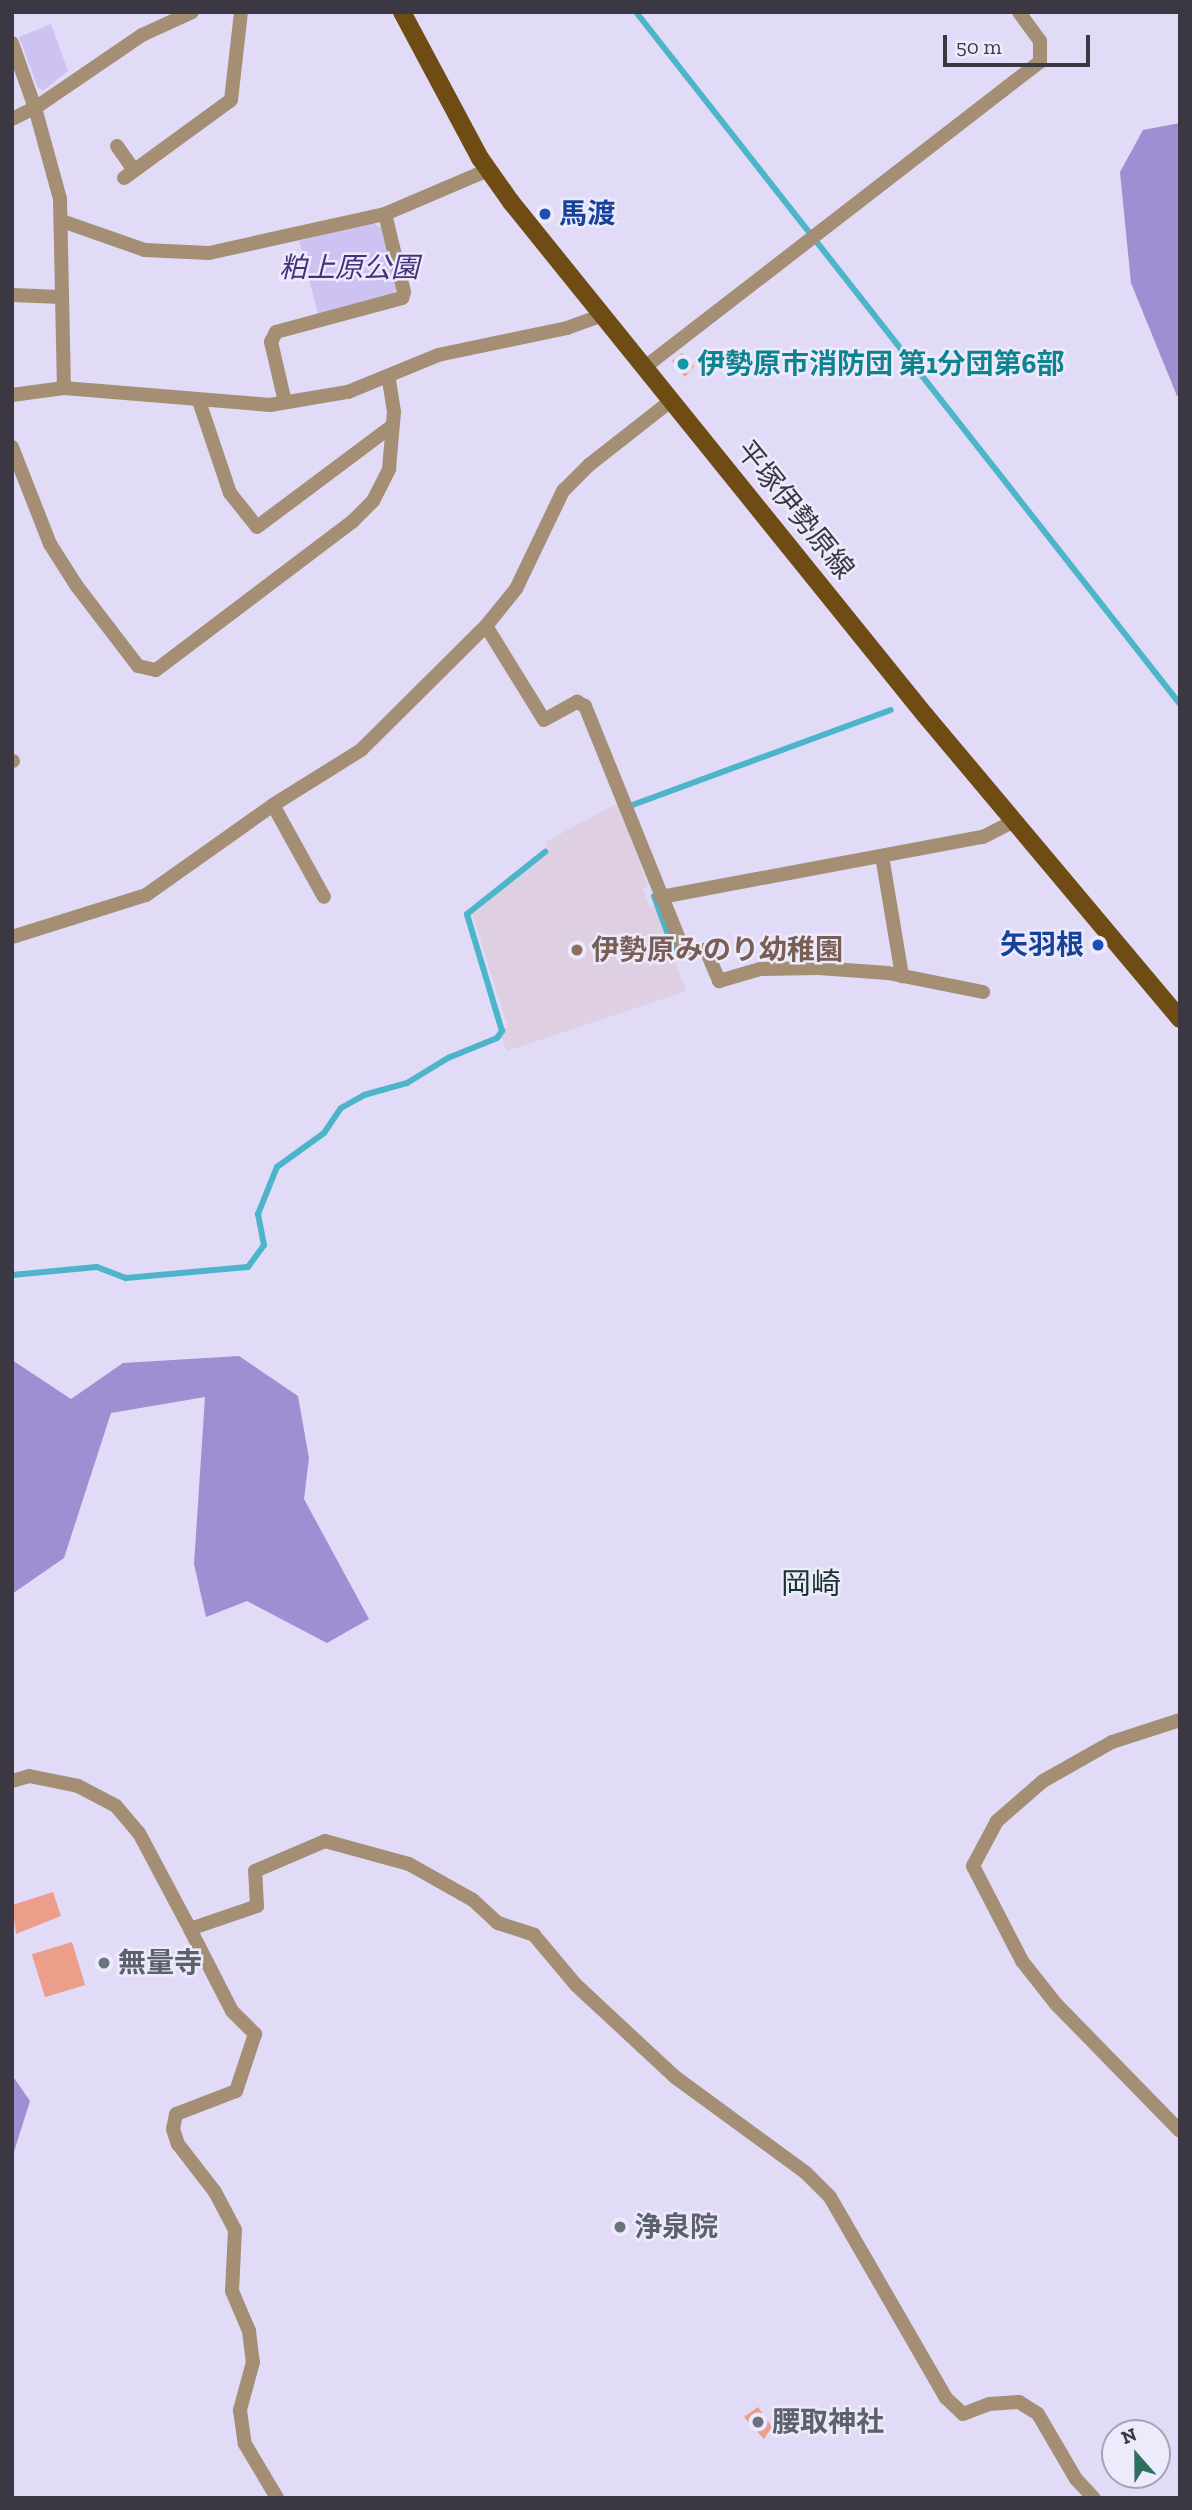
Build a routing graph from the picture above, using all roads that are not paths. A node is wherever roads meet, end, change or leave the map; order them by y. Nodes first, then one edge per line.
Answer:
1 (192, 12) edge
2 (242, 12) edge
3 (402, 12) edge
4 (1019, 12) edge
5 (12, 43) edge
6 (36, 108) junction
7 (12, 118) edge
8 (117, 146) dead end
9 (488, 170) junction
10 (385, 214) junction
11 (62, 220) junction
12 (12, 295) edge
13 (61, 297) junction
14 (602, 315) junction
15 (645, 367) junction
16 (388, 376) junction
17 (64, 388) junction
18 (12, 395) edge
19 (672, 400) junction
20 (199, 401) junction
21 (285, 402) junction
22 (392, 426) junction
23 (12, 447) edge
24 (486, 626) junction
25 (273, 805) junction
26 (1014, 821) junction
27 (882, 856) junction
28 (324, 897) dead end
29 (661, 897) junction
30 (12, 937) edge
31 (902, 976) junction
32 (983, 992) dead end
33 (1180, 1018) edge
34 (1180, 1720) edge
35 (12, 1781) edge
36 (190, 1928) junction
37 (1180, 2131) edge
38 (276, 2498) edge
39 (1094, 2498) edge

1 - 6 street
2 - 8 street
3 - 9 main road, 平塚伊勢原線
4 - 15 street
5 - 6 street
6 - 7 street
6 - 11 street
9 - 10 street
9 - 14 main road, 平塚伊勢原線
10 - 11 street
10 - 21 street
11 - 13 street
12 - 13 street
13 - 17 street
14 - 15 main road, 平塚伊勢原線
14 - 16 street
15 - 19 main road, 平塚伊勢原線
16 - 21 street
16 - 22 street
17 - 18 street
17 - 20 street
19 - 24 street
19 - 26 main road, 平塚伊勢原線
20 - 21 street
20 - 22 street
22 - 23 street
24 - 25 street
24 - 29 street
25 - 28 street
25 - 30 street
26 - 27 street
26 - 33 main road, 平塚伊勢原線
27 - 29 street
27 - 31 street
29 - 31 street
31 - 32 street
34 - 37 street
35 - 36 street
36 - 38 street
36 - 39 street

